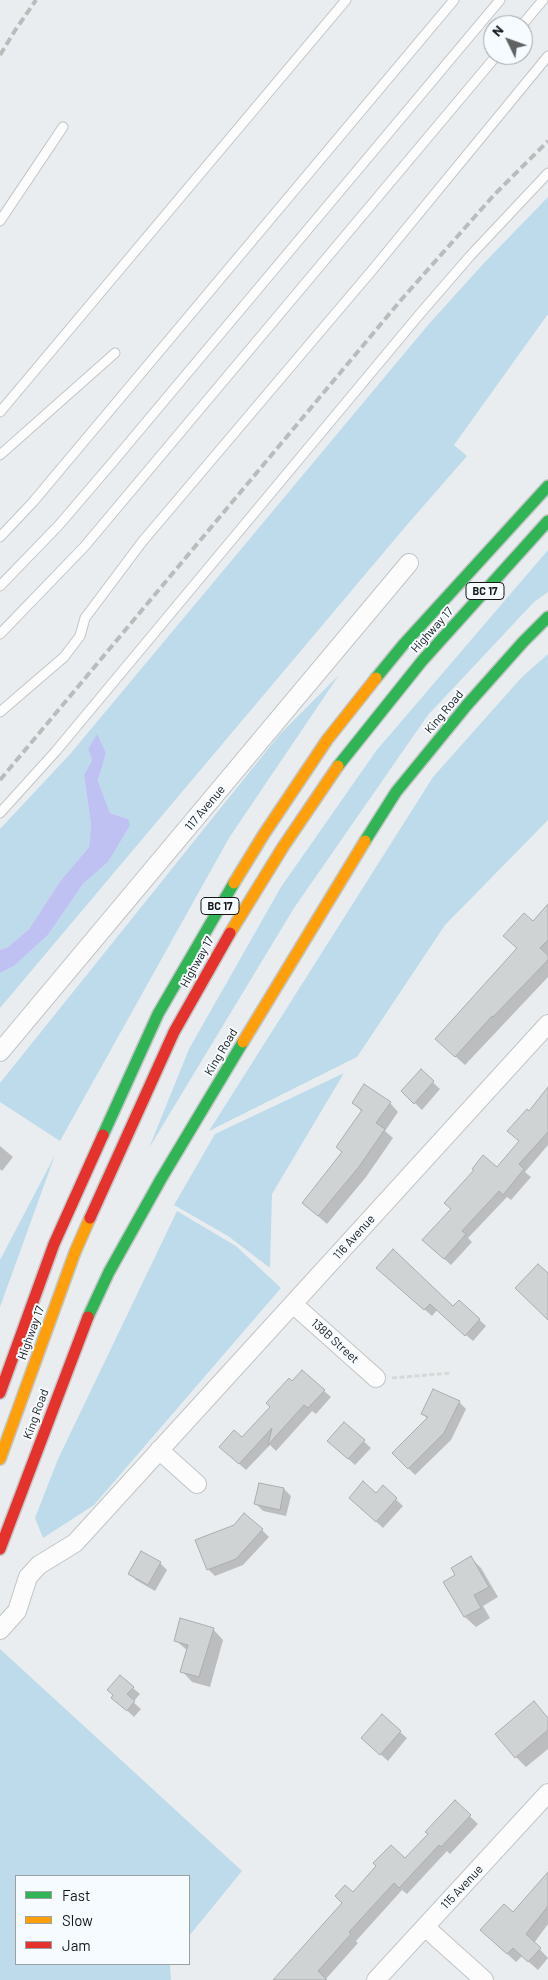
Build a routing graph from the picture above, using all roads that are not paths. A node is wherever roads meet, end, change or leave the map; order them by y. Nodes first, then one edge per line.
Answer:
1 (346, 0) edge
2 (454, 0) edge
3 (500, 0) edge
4 (543, 0) edge
5 (530, 15) edge
6 (548, 56) edge
7 (489, 65) edge
8 (63, 127) dead end
9 (548, 173) edge
10 (0, 221) edge
11 (115, 352) dead end
12 (0, 412) edge
13 (0, 455) edge
14 (548, 486) edge
15 (548, 521) edge
16 (0, 536) edge
17 (409, 563) dead end
18 (0, 586) edge
19 (548, 617) edge
20 (0, 634) edge
21 (0, 712) edge
22 (0, 813) edge
23 (548, 1024) edge
24 (0, 1052) edge
25 (293, 1304) junction
26 (376, 1378) road end
27 (0, 1393) edge
28 (159, 1450) junction
29 (0, 1459) edge
30 (197, 1484) dead end
31 (0, 1549) edge
32 (0, 1630) edge
33 (548, 1793) edge
34 (425, 1927) junction
35 (376, 1980) edge
36 (484, 1980) edge

1 - 12 lane
2 - 16 lane
3 - 18 lane
4 - 5 lane
6 - 21 lane
7 - 20 lane
8 - 10 lane
9 - 22 lane
11 - 13 lane
14 - 27 main road, Highway 17 / BC 17
15 - 29 main road, Highway 17 / BC 17
17 - 24 street, 117 Avenue
19 - 31 main road, King Road
23 - 25 street, 116 Avenue
25 - 26 street, 138B Street
25 - 28 street, 116 Avenue
28 - 30 street
28 - 32 street, 116 Avenue
33 - 34 street, 115 Avenue
34 - 35 street, 115 Avenue
34 - 36 street

